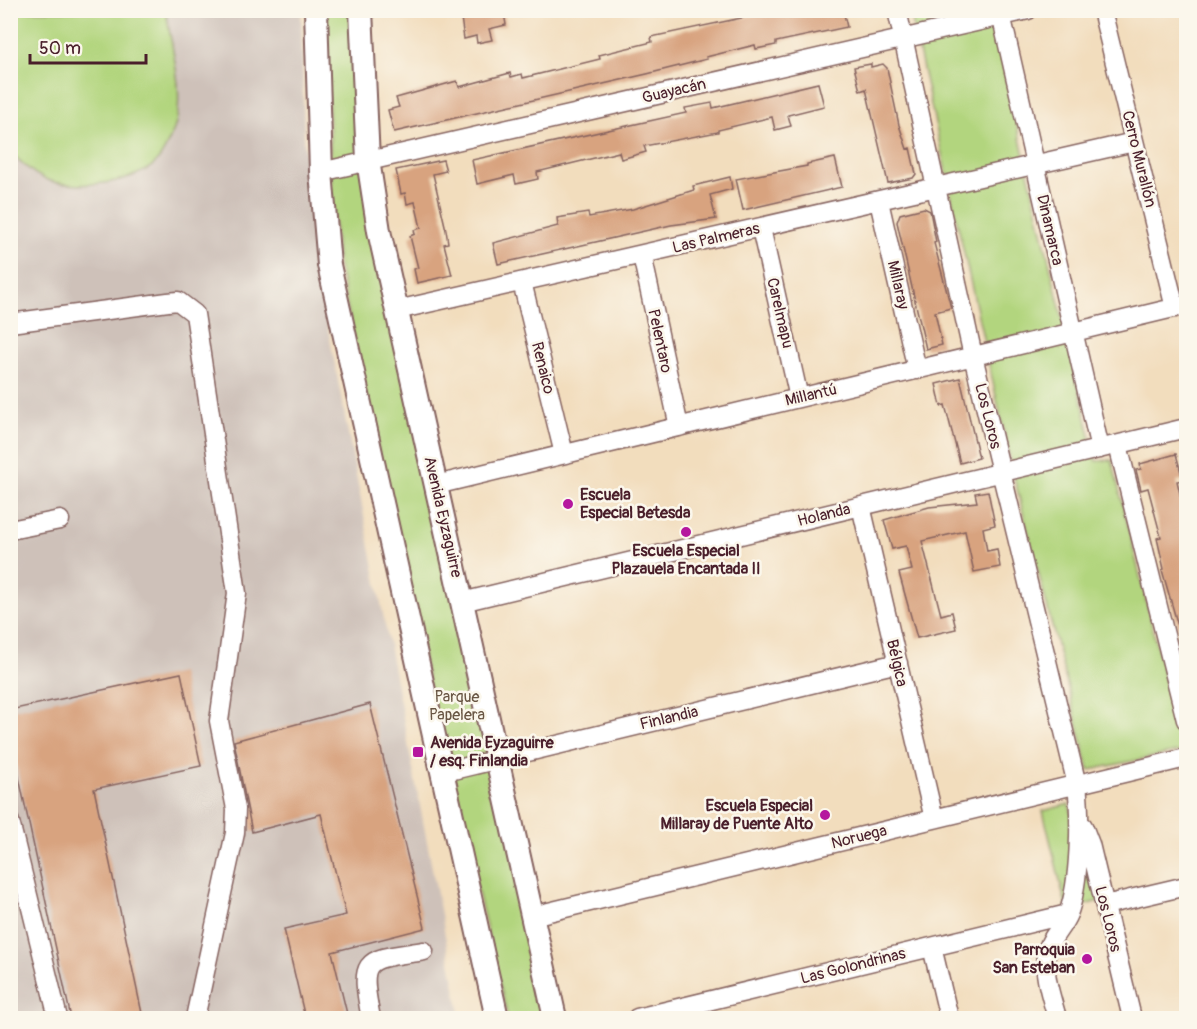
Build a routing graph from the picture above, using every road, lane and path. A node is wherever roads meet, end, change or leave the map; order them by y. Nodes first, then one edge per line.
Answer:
1 (316, 10) edge
2 (361, 10) edge
3 (897, 10) edge
4 (1028, 10) edge
5 (1102, 10) edge
6 (1001, 14) edge
7 (903, 39) junction
8 (1134, 142) junction
9 (368, 160) junction
10 (1035, 166) junction
11 (321, 172) junction
12 (936, 188) junction
13 (879, 201) junction
14 (761, 228) junction
15 (642, 255) junction
16 (522, 282) junction
17 (1181, 306) edge
18 (397, 310) junction
19 (10, 323) edge
20 (1074, 332) junction
21 (973, 356) junction
22 (917, 370) junction
23 (799, 398) junction
24 (679, 427) junction
25 (1186, 428) edge
26 (1119, 445) junction
27 (1100, 449) junction
28 (564, 454) junction
29 (1001, 473) junction
30 (436, 485) junction
31 (861, 507) junction
32 (60, 520) dead end
33 (10, 530) edge
34 (462, 602) junction
35 (898, 663) junction
36 (1186, 720) edge
37 (497, 759) junction
38 (1186, 759) edge
39 (441, 773) junction
40 (1077, 785) junction
41 (934, 819) junction
42 (1080, 821) junction
43 (10, 822) edge
44 (1186, 886) edge
45 (1105, 906) junction
46 (1068, 914) junction
47 (532, 915) junction
48 (932, 947) junction
49 (424, 951) dead end
50 (668, 1015) edge
51 (58, 1018) edge
52 (195, 1018) edge
53 (370, 1018) edge
54 (497, 1018) edge
55 (555, 1018) edge
56 (637, 1018) edge
57 (949, 1018) edge
58 (1057, 1018) edge
59 (1132, 1018) edge

1 - 11 main road
2 - 9 main road, Avenida Eyzaguirre
3 - 7 street, Los Loros
4 - 6 street, Guayacán
5 - 8 street, Cerro Murallón
6 - 7 street, Guayacán
6 - 10 street, Dinamarca
7 - 9 street, Guayacán
7 - 12 street, Los Loros
8 - 10 street, Las Palmeras
8 - 17 street, Cerro Murallón
9 - 11 street, Guayacán
9 - 18 main road, Avenida Eyzaguirre
10 - 12 street, Las Palmeras
10 - 20 street, Dinamarca
11 - 39 main road
12 - 13 street, Las Palmeras
12 - 21 street, Los Loros
13 - 14 street, Las Palmeras
13 - 22 street, Millaray
14 - 15 street, Las Palmeras
14 - 23 street, Carelmapu
15 - 16 street, Las Palmeras
15 - 24 street, Pelentaro
16 - 18 street, Las Palmeras
16 - 28 street, Renaico
17 - 20 street, Millantú
18 - 30 main road, Avenida Eyzaguirre
19 - 52 street
20 - 21 street, Millantú
20 - 27 street, Dinamarca
21 - 22 street, Millantú
21 - 29 street, Los Loros
22 - 23 street, Millantú
23 - 24 street, Millantú
24 - 28 street, Millantú
25 - 26 street, Holanda
26 - 27 street, Holanda
26 - 36 street
27 - 29 street, Holanda
28 - 30 street, Millantú
29 - 31 street, Holanda
29 - 40 street, Los Loros
30 - 34 main road, Avenida Eyzaguirre
31 - 34 street, Holanda
31 - 35 street, Bélgica
32 - 33 street
34 - 37 main road, Avenida Eyzaguirre
35 - 37 street, Finlandia
35 - 41 street, Bélgica
37 - 39 street, Finlandia
37 - 47 main road, Avenida Eyzaguirre
38 - 40 street, Noruega
39 - 54 main road
40 - 41 street, Noruega
40 - 42 street, Los Loros
41 - 47 street, Noruega
42 - 45 street, Los Loros
42 - 46 street, Los Loros
43 - 51 street
44 - 45 street
45 - 59 street, Los Loros
46 - 48 street, Las Golondrinas
46 - 58 street, Los Loros
47 - 55 main road, Avenida Eyzaguirre
48 - 50 street, Las Golondrinas
48 - 57 street
49 - 53 street
50 - 56 street, Las Golondrinas

